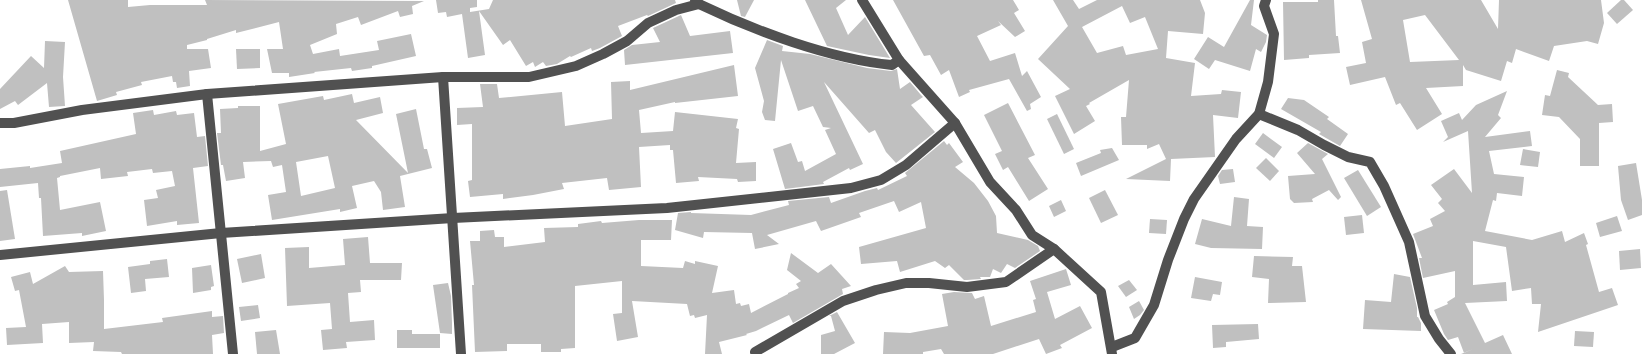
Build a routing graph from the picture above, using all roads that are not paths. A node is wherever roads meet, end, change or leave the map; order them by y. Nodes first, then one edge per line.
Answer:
1 (862, 0) edge
2 (1266, 0) edge
3 (697, 2) edge
4 (899, 60) junction
5 (443, 76) junction
6 (207, 94) junction
7 (1259, 114) junction
8 (0, 123) edge
9 (955, 123) junction
10 (453, 218) junction
11 (221, 233) junction
12 (1054, 249) junction
13 (0, 255) edge
14 (1112, 350) edge
15 (755, 352) dead end
16 (232, 354) edge
17 (461, 354) edge
18 (1451, 354) edge

1 - 4 street
2 - 7 street
3 - 4 street
3 - 5 street
4 - 9 street
5 - 6 street
5 - 10 street
6 - 8 street
6 - 11 street
7 - 14 street
7 - 18 street
9 - 10 street
9 - 12 street
10 - 11 street
10 - 17 street
11 - 13 street
11 - 16 street
12 - 14 street
12 - 15 street

